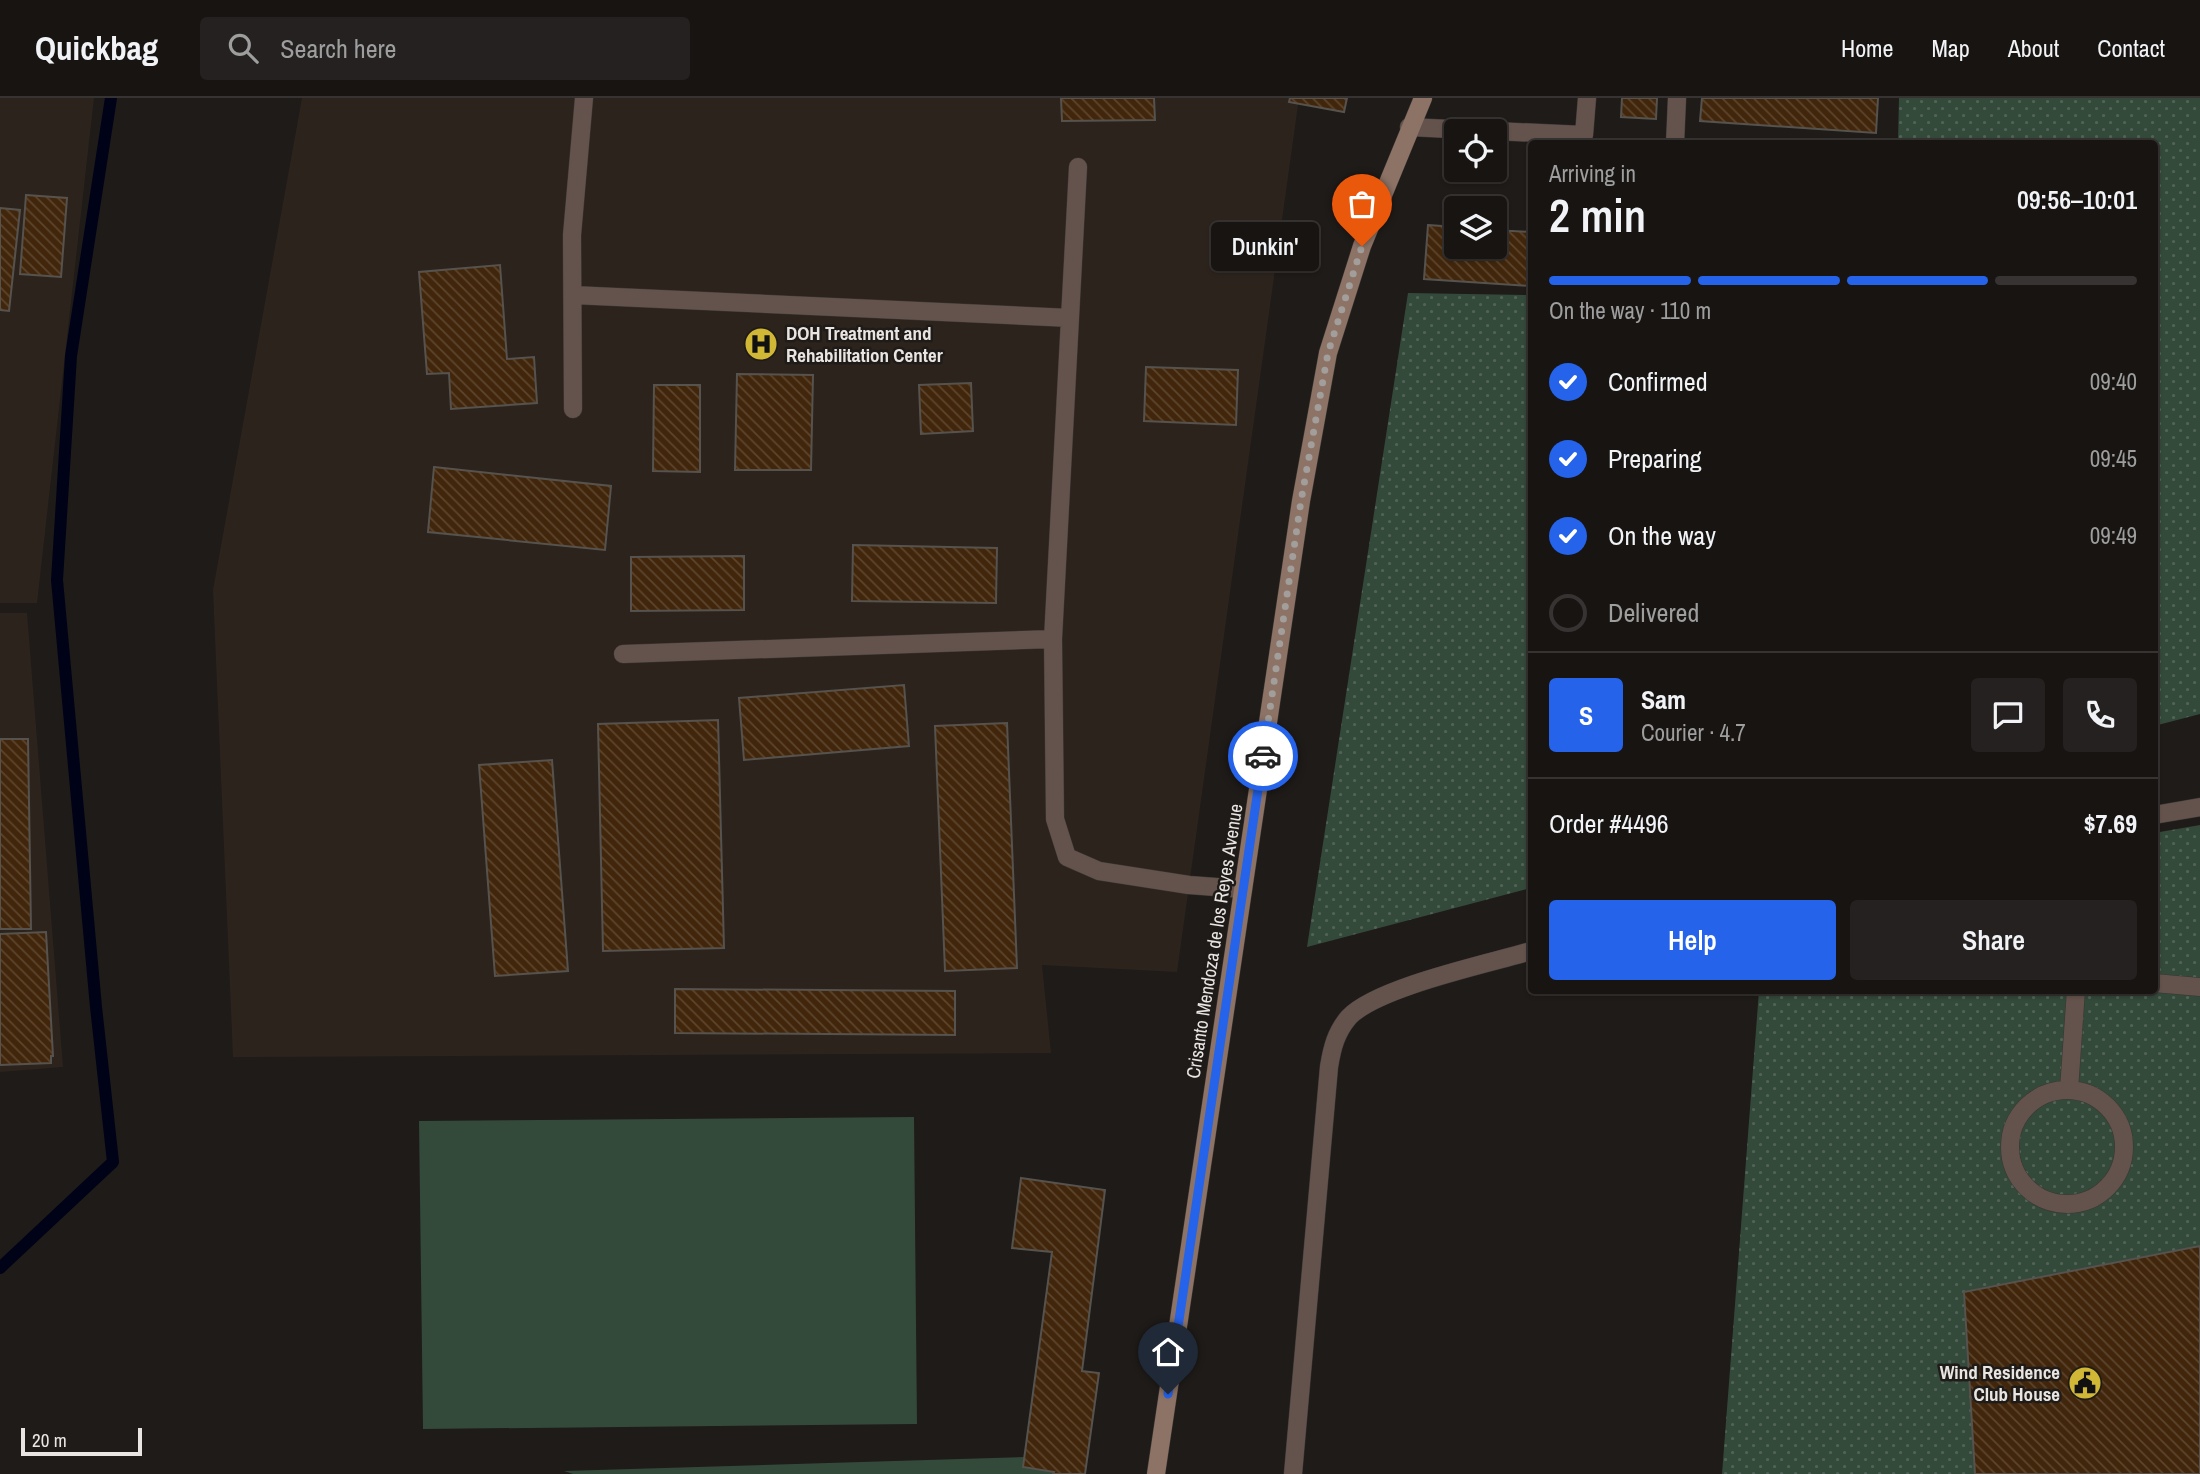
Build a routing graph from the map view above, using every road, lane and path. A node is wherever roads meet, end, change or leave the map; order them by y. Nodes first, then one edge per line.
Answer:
1 (584, 98) edge
2 (1423, 98) edge
3 (1587, 98) edge
4 (1677, 98) edge
5 (1409, 128) junction
6 (1444, 129) edge
7 (1507, 132) edge
8 (1675, 140) edge
9 (1078, 167) dead end
10 (573, 295) junction
11 (1070, 318) junction
12 (573, 409) dead end
13 (1053, 639) junction
14 (623, 654) dead end
15 (2200, 807) edge
16 (2158, 814) edge
17 (1243, 889) junction
18 (1528, 952) edge
19 (2158, 983) edge
20 (2200, 987) edge
21 (2076, 994) edge
22 (2069, 1090) junction
23 (1156, 1474) edge
24 (1293, 1474) edge

1 - 10 street
2 - 5 main road, Crisanto Mendoza de los Reyes Avenue
3 - 7 street
4 - 8 street
5 - 6 street
5 - 17 main road, Crisanto Mendoza de los Reyes Avenue
9 - 11 street
10 - 11 street
10 - 12 street
11 - 13 street
13 - 14 street
13 - 17 street
15 - 16 street
17 - 23 main road, Crisanto Mendoza de los Reyes Avenue
18 - 24 street
19 - 20 street
21 - 22 street
22 - 22 street

